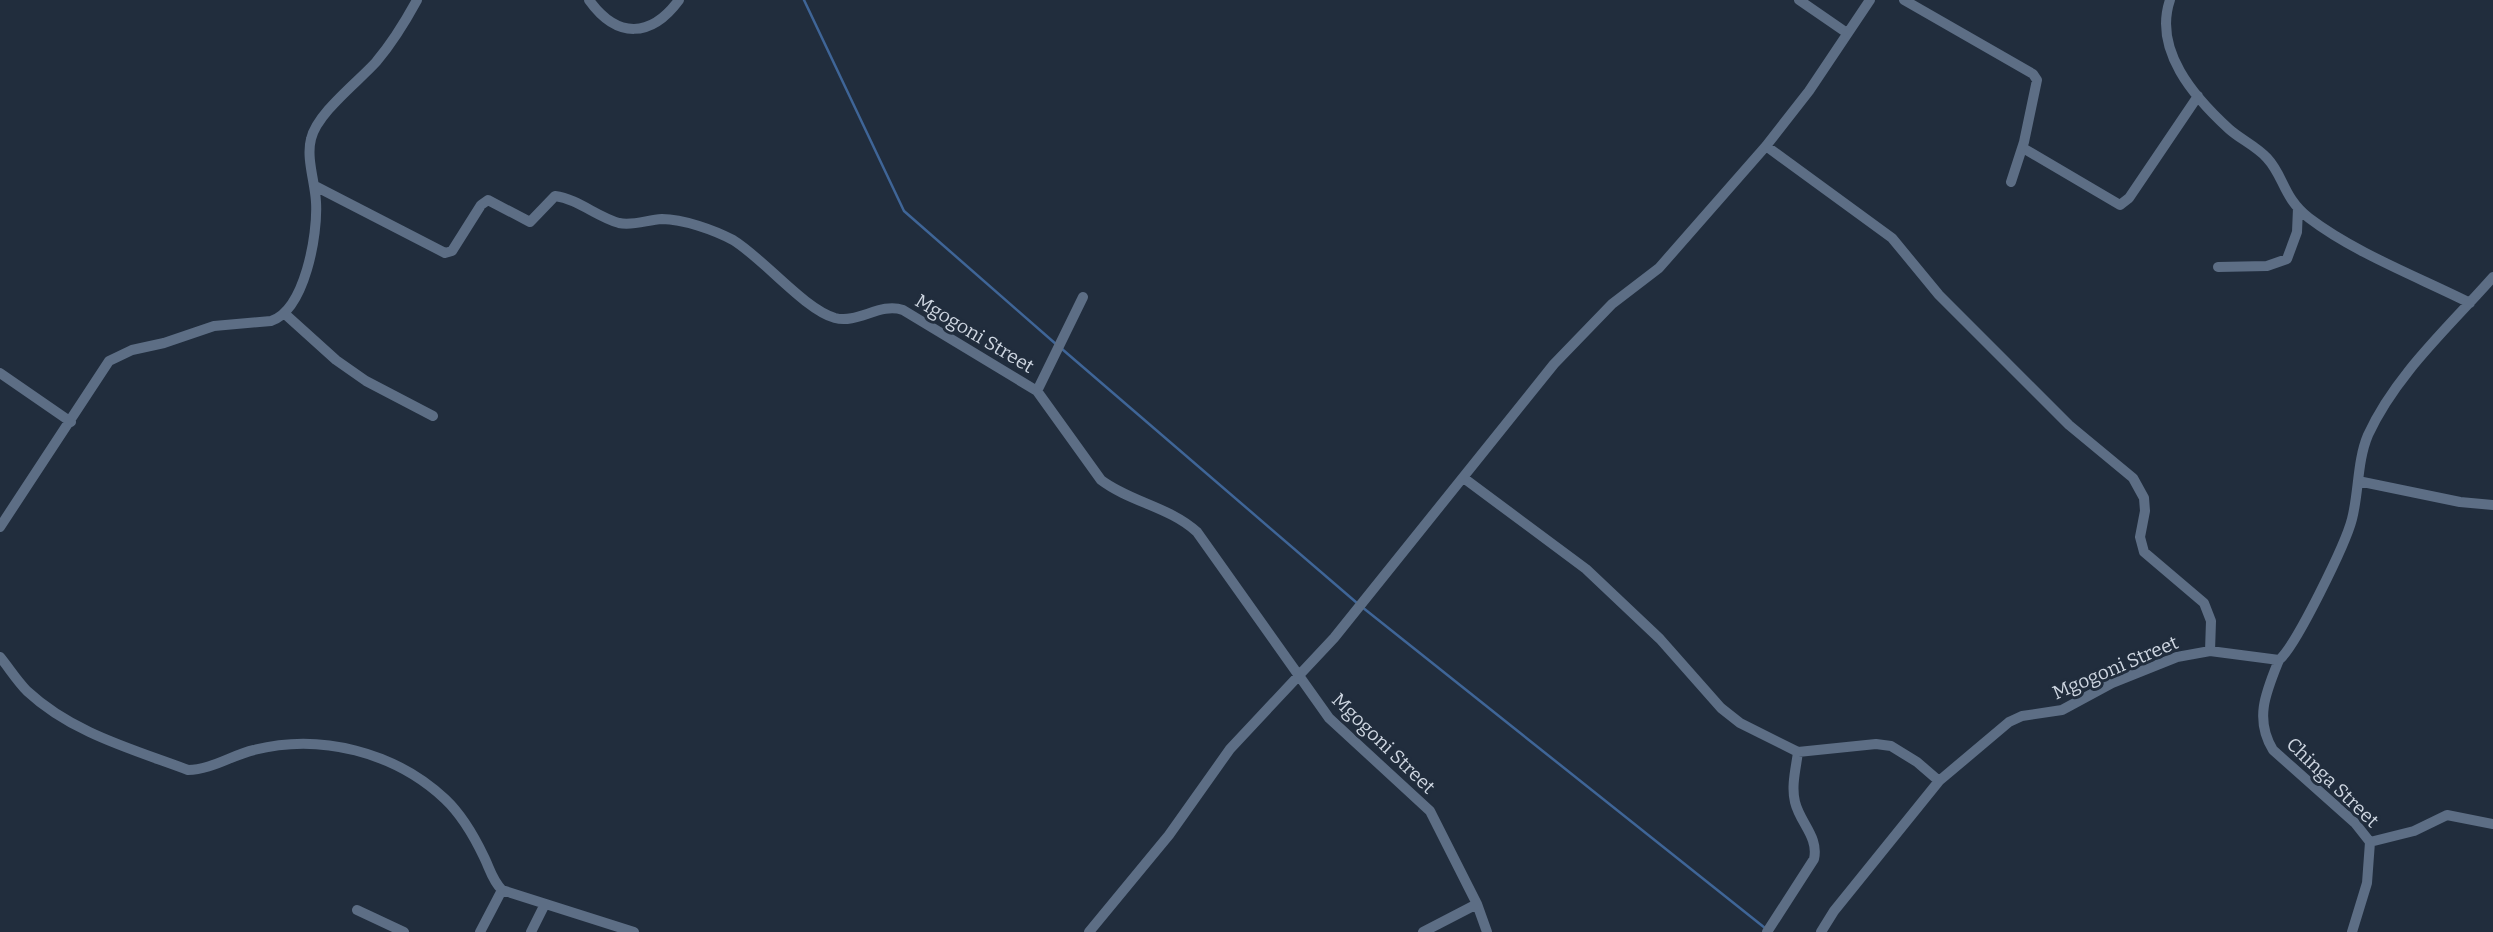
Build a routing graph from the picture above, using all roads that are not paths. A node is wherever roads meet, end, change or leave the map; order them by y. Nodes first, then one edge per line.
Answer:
1 (417, 0) edge
2 (589, 0) edge
3 (679, 0) edge
4 (1799, 0) edge
5 (1870, 0) edge
6 (1904, 0) edge
7 (2170, 0) edge
8 (1847, 33) junction
9 (2198, 96) junction
10 (1766, 146) junction
11 (2023, 148) junction
12 (2011, 182) dead end
13 (315, 186) junction
14 (2298, 208) junction
15 (2218, 267) dead end
16 (2493, 277) edge
17 (1083, 297) dead end
18 (2470, 303) junction
19 (285, 314) junction
20 (0, 373) edge
21 (1037, 391) junction
22 (433, 416) dead end
23 (71, 422) junction
24 (1465, 479) junction
25 (2358, 481) junction
26 (2493, 505) edge
27 (0, 527) edge
28 (2210, 651) junction
29 (0, 657) edge
30 (2279, 660) junction
31 (1297, 675) junction
32 (1798, 752) junction
33 (1939, 781) junction
34 (2493, 824) edge
35 (2370, 842) junction
36 (502, 890) junction
37 (545, 904) junction
38 (1477, 904) junction
39 (357, 910) dead end
40 (404, 932) edge
41 (480, 932) edge
42 (531, 932) edge
43 (634, 932) edge
44 (1089, 932) edge
45 (1423, 932) edge
46 (1487, 932) edge
47 (1767, 932) edge
48 (1821, 932) edge
49 (2352, 932) edge

1 - 13 street
2 - 3 street
4 - 8 street
5 - 8 street
6 - 11 street
7 - 9 street
8 - 10 street
9 - 11 street
9 - 14 street
10 - 24 street
10 - 28 street
11 - 12 street
13 - 19 street
13 - 21 street, Mgogoni Street
14 - 15 street
14 - 18 street
16 - 18 street
17 - 21 street
18 - 25 street
19 - 22 street
19 - 23 street
20 - 23 street
21 - 31 street, Mgogoni Street
23 - 27 street
24 - 31 street
24 - 32 street
25 - 26 street
25 - 30 street
28 - 30 street, Mgogoni Street
28 - 33 street, Mgogoni Street
29 - 36 street
30 - 35 street, Chinga Street
31 - 38 street, Mgogoni Street
31 - 44 street
32 - 33 street
32 - 47 street
33 - 48 street, Mgogoni Street
34 - 35 street
35 - 49 street, Chinga Street
36 - 37 street
36 - 41 street
37 - 42 street
37 - 43 street
38 - 45 street
38 - 46 street, Mgogoni Street
39 - 40 street

